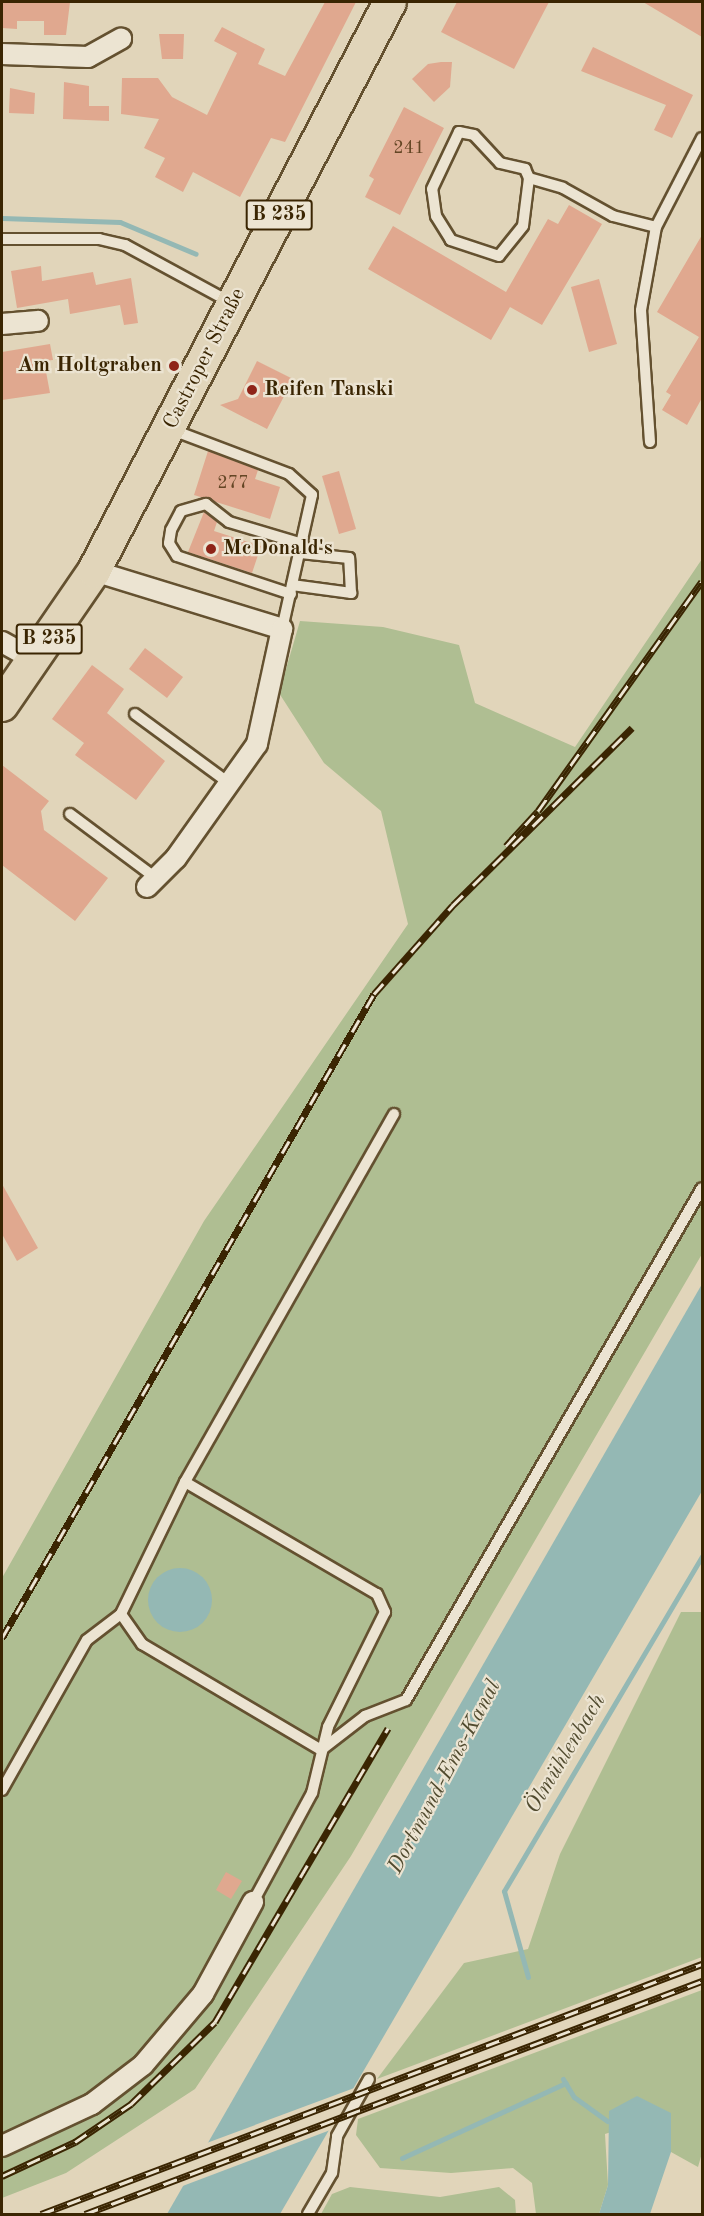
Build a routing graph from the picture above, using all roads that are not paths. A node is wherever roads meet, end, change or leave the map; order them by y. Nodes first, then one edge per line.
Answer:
1 (390, 2) edge
2 (121, 39) dead end
3 (2, 54) edge
4 (702, 138) edge
5 (529, 178) junction
6 (656, 227) junction
7 (2, 239) edge
8 (232, 303) junction
9 (38, 321) dead end
10 (2, 324) edge
11 (170, 429) junction
12 (650, 442) dead end
13 (302, 548) junction
14 (94, 571) junction
15 (292, 589) junction
16 (282, 629) junction
17 (2, 642) edge
18 (35, 660) junction
19 (2, 705) edge
20 (135, 714) dead end
21 (229, 783) junction
22 (70, 814) dead end
23 (152, 882) joint
24 (394, 1114) dead end
25 (702, 1188) edge
26 (185, 1482) junction
27 (121, 1614) junction
28 (321, 1750) junction
29 (2, 1790) edge
30 (253, 1902) joint
31 (369, 2079) dead end
32 (2, 2146) edge
33 (308, 2214) edge

1 - 8 main road, Castroper Straße / B 235
2 - 3 street
4 - 6 lane
5 - 5 lane
5 - 6 lane
6 - 12 lane
7 - 8 lane
8 - 11 main road, Castroper Straße / B 235
9 - 10 street
11 - 13 lane
11 - 14 main road, Castroper Straße / B 235
13 - 15 lane
13 - 15 lane
13 - 15 lane
14 - 16 street
14 - 18 main road, Castroper Straße / B 235
15 - 16 lane
16 - 21 street
17 - 18 street
18 - 19 main road, Castroper Straße / B 235
20 - 21 lane
21 - 23 street
22 - 23 lane
24 - 26 lane
25 - 28 lane
26 - 27 lane
26 - 28 lane
27 - 28 lane
27 - 29 lane
28 - 30 lane
30 - 32 street
31 - 33 lane

